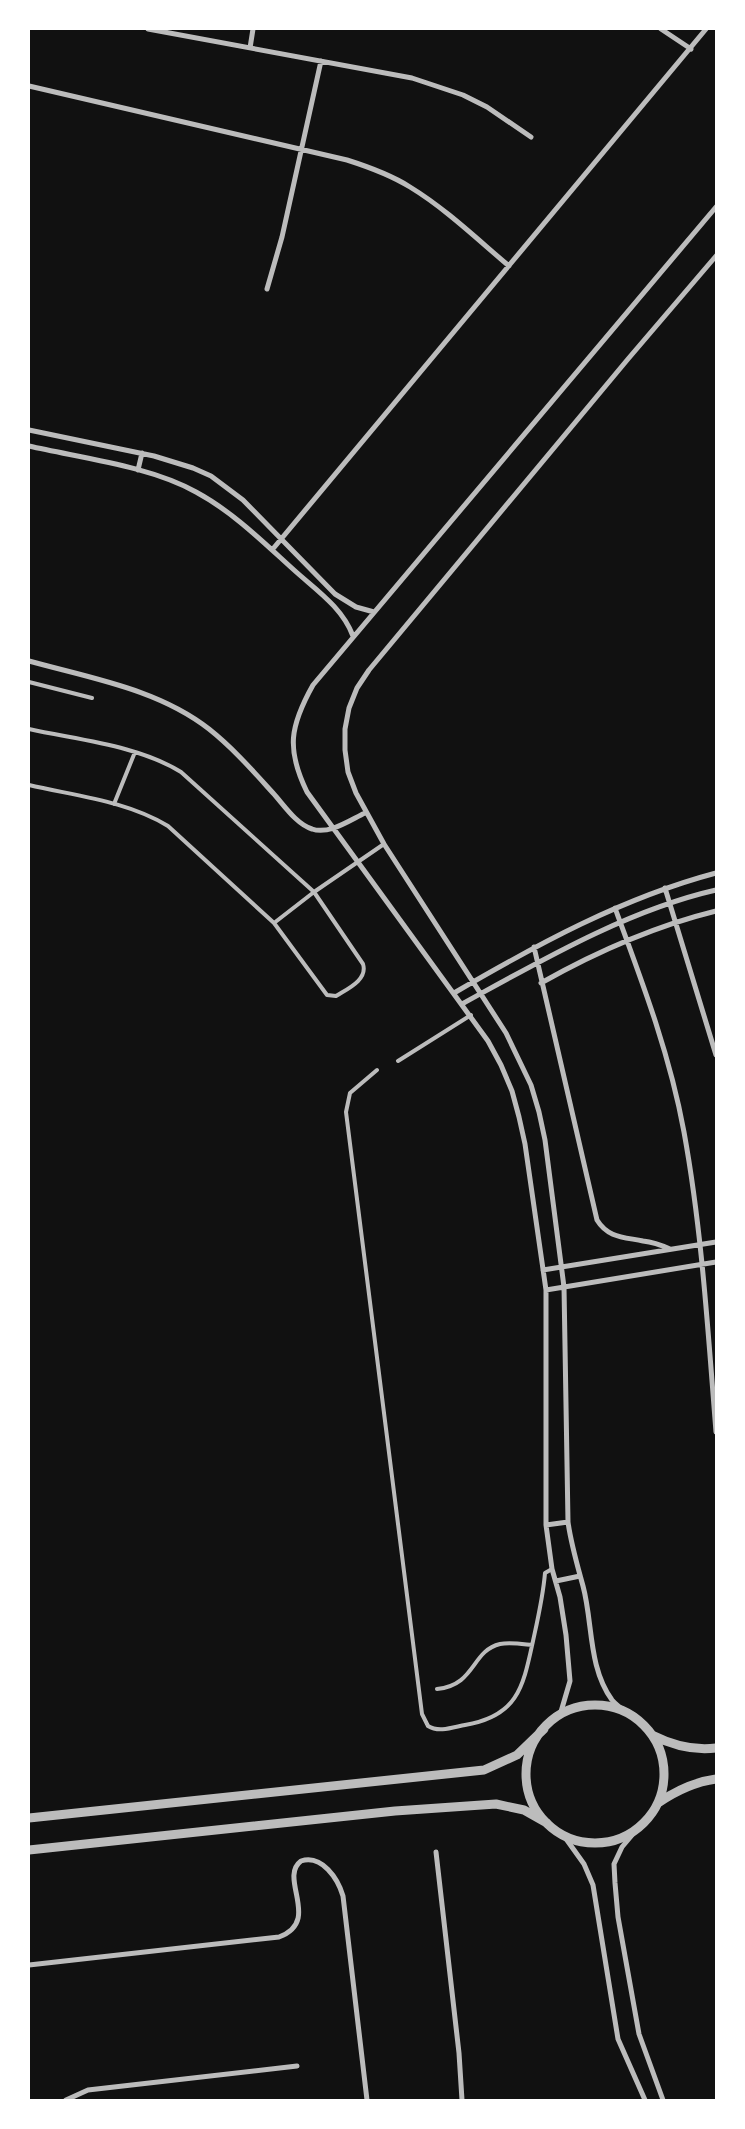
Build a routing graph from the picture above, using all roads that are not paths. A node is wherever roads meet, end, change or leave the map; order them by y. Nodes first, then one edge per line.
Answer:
1 (148, 29) edge
2 (253, 29) edge
3 (662, 29) edge
4 (706, 29) edge
5 (250, 48) junction
6 (690, 49) junction
7 (321, 62) junction
8 (29, 86) edge
9 (531, 137) dead end
10 (302, 150) junction
11 (716, 207) edge
12 (716, 256) edge
13 (509, 266) junction
14 (267, 289) dead end
15 (29, 430) edge
16 (29, 446) edge
17 (142, 453) junction
18 (138, 470) junction
19 (282, 539) junction
20 (272, 550) junction
21 (374, 612) junction
22 (353, 636) junction
23 (29, 661) edge
24 (29, 682) edge
25 (92, 698) dead end
26 (29, 729) edge
27 (135, 752) junction
28 (29, 785) edge
29 (114, 804) junction
30 (365, 813) junction
31 (333, 828) junction
32 (384, 844) junction
33 (357, 862) junction
34 (716, 873) edge
35 (665, 888) junction
36 (716, 890) edge
37 (314, 892) junction
38 (670, 903) junction
39 (615, 908) junction
40 (716, 911) edge
41 (621, 922) junction
42 (676, 922) junction
43 (274, 923) junction
44 (627, 940) junction
45 (534, 947) junction
46 (538, 964) junction
47 (473, 982) junction
48 (541, 982) junction
49 (454, 993) junction
50 (480, 994) junction
51 (462, 1004) junction
52 (470, 1016) junction
53 (716, 1055) edge
54 (398, 1061) dead end
55 (377, 1070) dead end
56 (716, 1242) edge
57 (700, 1244) junction
58 (670, 1249) junction
59 (716, 1262) edge
60 (702, 1264) junction
61 (562, 1267) junction
62 (543, 1270) junction
63 (564, 1287) junction
64 (546, 1290) junction
65 (716, 1432) edge
66 (568, 1522) junction
67 (546, 1525) junction
68 (552, 1569) junction
69 (580, 1576) junction
70 (556, 1581) junction
71 (532, 1645) junction
72 (438, 1689) dead end
73 (560, 1715) junction
74 (633, 1717) junction
75 (544, 1729) junction
76 (651, 1735) junction
77 (716, 1748) edge
78 (716, 1779) edge
79 (658, 1802) junction
80 (29, 1818) edge
81 (547, 1823) junction
82 (638, 1828) junction
83 (564, 1836) junction
84 (29, 1850) edge
85 (436, 1852) dead end
86 (29, 1965) edge
87 (297, 2066) dead end
88 (66, 2100) edge
89 (367, 2100) edge
90 (462, 2100) edge
91 (645, 2100) edge
92 (663, 2100) edge

1 - 5 street
2 - 5 street
3 - 6 street
4 - 6 street
5 - 7 street
6 - 13 street
7 - 9 street
7 - 10 street
8 - 10 street
10 - 13 street
10 - 14 street
11 - 21 street
12 - 30 street
13 - 19 street
15 - 17 street
16 - 18 street
17 - 18 street
17 - 19 street
18 - 20 street
19 - 20 street
19 - 21 street
20 - 22 street
21 - 22 street
22 - 31 street
23 - 31 street
24 - 25 lane
26 - 27 lane
27 - 29 lane
27 - 37 lane
28 - 29 lane
29 - 43 lane
30 - 31 street
30 - 32 street
31 - 33 street
32 - 33 lane
32 - 47 street
33 - 37 lane
33 - 49 street
34 - 35 street
35 - 38 street
35 - 39 street
36 - 38 street
37 - 43 lane
37 - 43 lane
38 - 41 street
38 - 42 street
39 - 41 street
39 - 45 street
40 - 42 street
41 - 44 street
41 - 46 street
42 - 44 street
42 - 53 street
44 - 48 street
44 - 57 street
45 - 46 street
45 - 47 street
46 - 48 street
46 - 50 street
47 - 49 street
47 - 50 street
48 - 58 street
49 - 51 street
50 - 51 street
50 - 61 street
51 - 52 street
52 - 54 lane
52 - 62 street
55 - 71 lane
56 - 57 street
57 - 58 street
57 - 60 street
58 - 61 street
59 - 60 street
60 - 63 street
60 - 65 street
61 - 62 street
61 - 63 street
62 - 64 street
63 - 64 street
63 - 66 street
64 - 67 street
66 - 67 street
66 - 69 street
67 - 68 street
68 - 70 street
68 - 71 lane
69 - 70 street
69 - 74 street
70 - 73 street
71 - 72 lane
73 - 74 street
73 - 75 street
74 - 76 street
75 - 80 street
75 - 81 street
76 - 77 street
76 - 79 street
78 - 79 street
79 - 82 street
81 - 83 street
81 - 84 street
82 - 83 street
82 - 92 street
83 - 91 street
85 - 90 street
86 - 89 street
87 - 88 street

